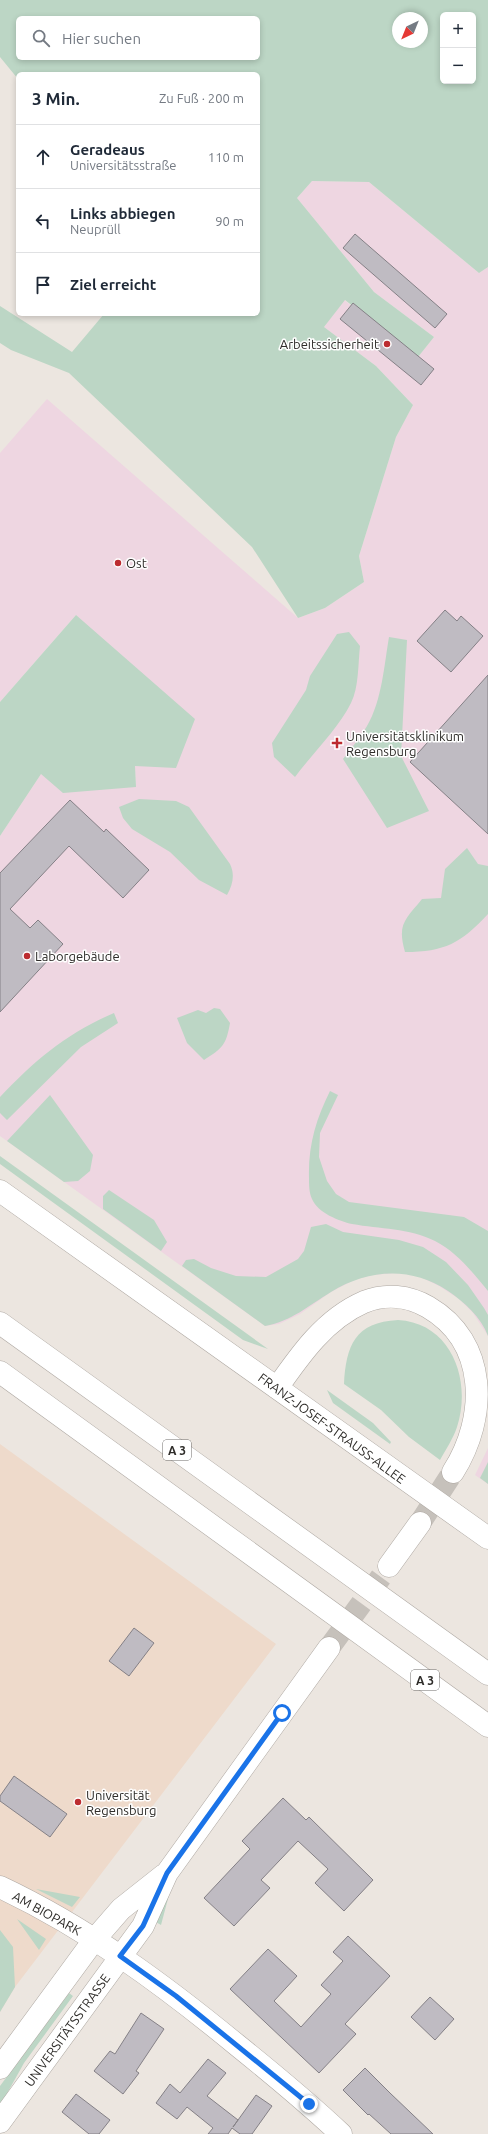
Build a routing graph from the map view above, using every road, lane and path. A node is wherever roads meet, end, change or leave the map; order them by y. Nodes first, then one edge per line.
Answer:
1 (0, 1191) edge
2 (0, 1323) edge
3 (0, 1372) edge
4 (277, 1388) junction
5 (453, 1472) tunnel mouth
6 (420, 1523) tunnel mouth
7 (488, 1538) edge
8 (389, 1566) tunnel mouth
9 (330, 1648) tunnel mouth
10 (488, 1674) edge
11 (488, 1726) edge
12 (167, 1873) junction
13 (0, 1888) edge
14 (94, 1940) junction
15 (120, 1956) junction
16 (0, 2068) edge
17 (0, 2122) edge
18 (342, 2134) edge

1 - 4 main road, FRANZ-JOSEF-STRAUSS-ALLEE
2 - 10 main road, A 3
3 - 11 main road, A 3
4 - 5 main road
4 - 7 main road, FRANZ-JOSEF-STRAUSS-ALLEE
6 - 8 main road
9 - 12 main road, UNIVERSITÄTSSTRASSE
12 - 14 main road, UNIVERSITÄTSSTRASSE
12 - 15 main road, UNIVERSITÄTSSTRASSE
13 - 14 main road, AM BIOPARK
14 - 15 main road, AM BIOPARK
14 - 16 main road, UNIVERSITÄTSSTRASSE
15 - 17 main road, UNIVERSITÄTSSTRASSE
15 - 18 main road, AM BIOPARK

